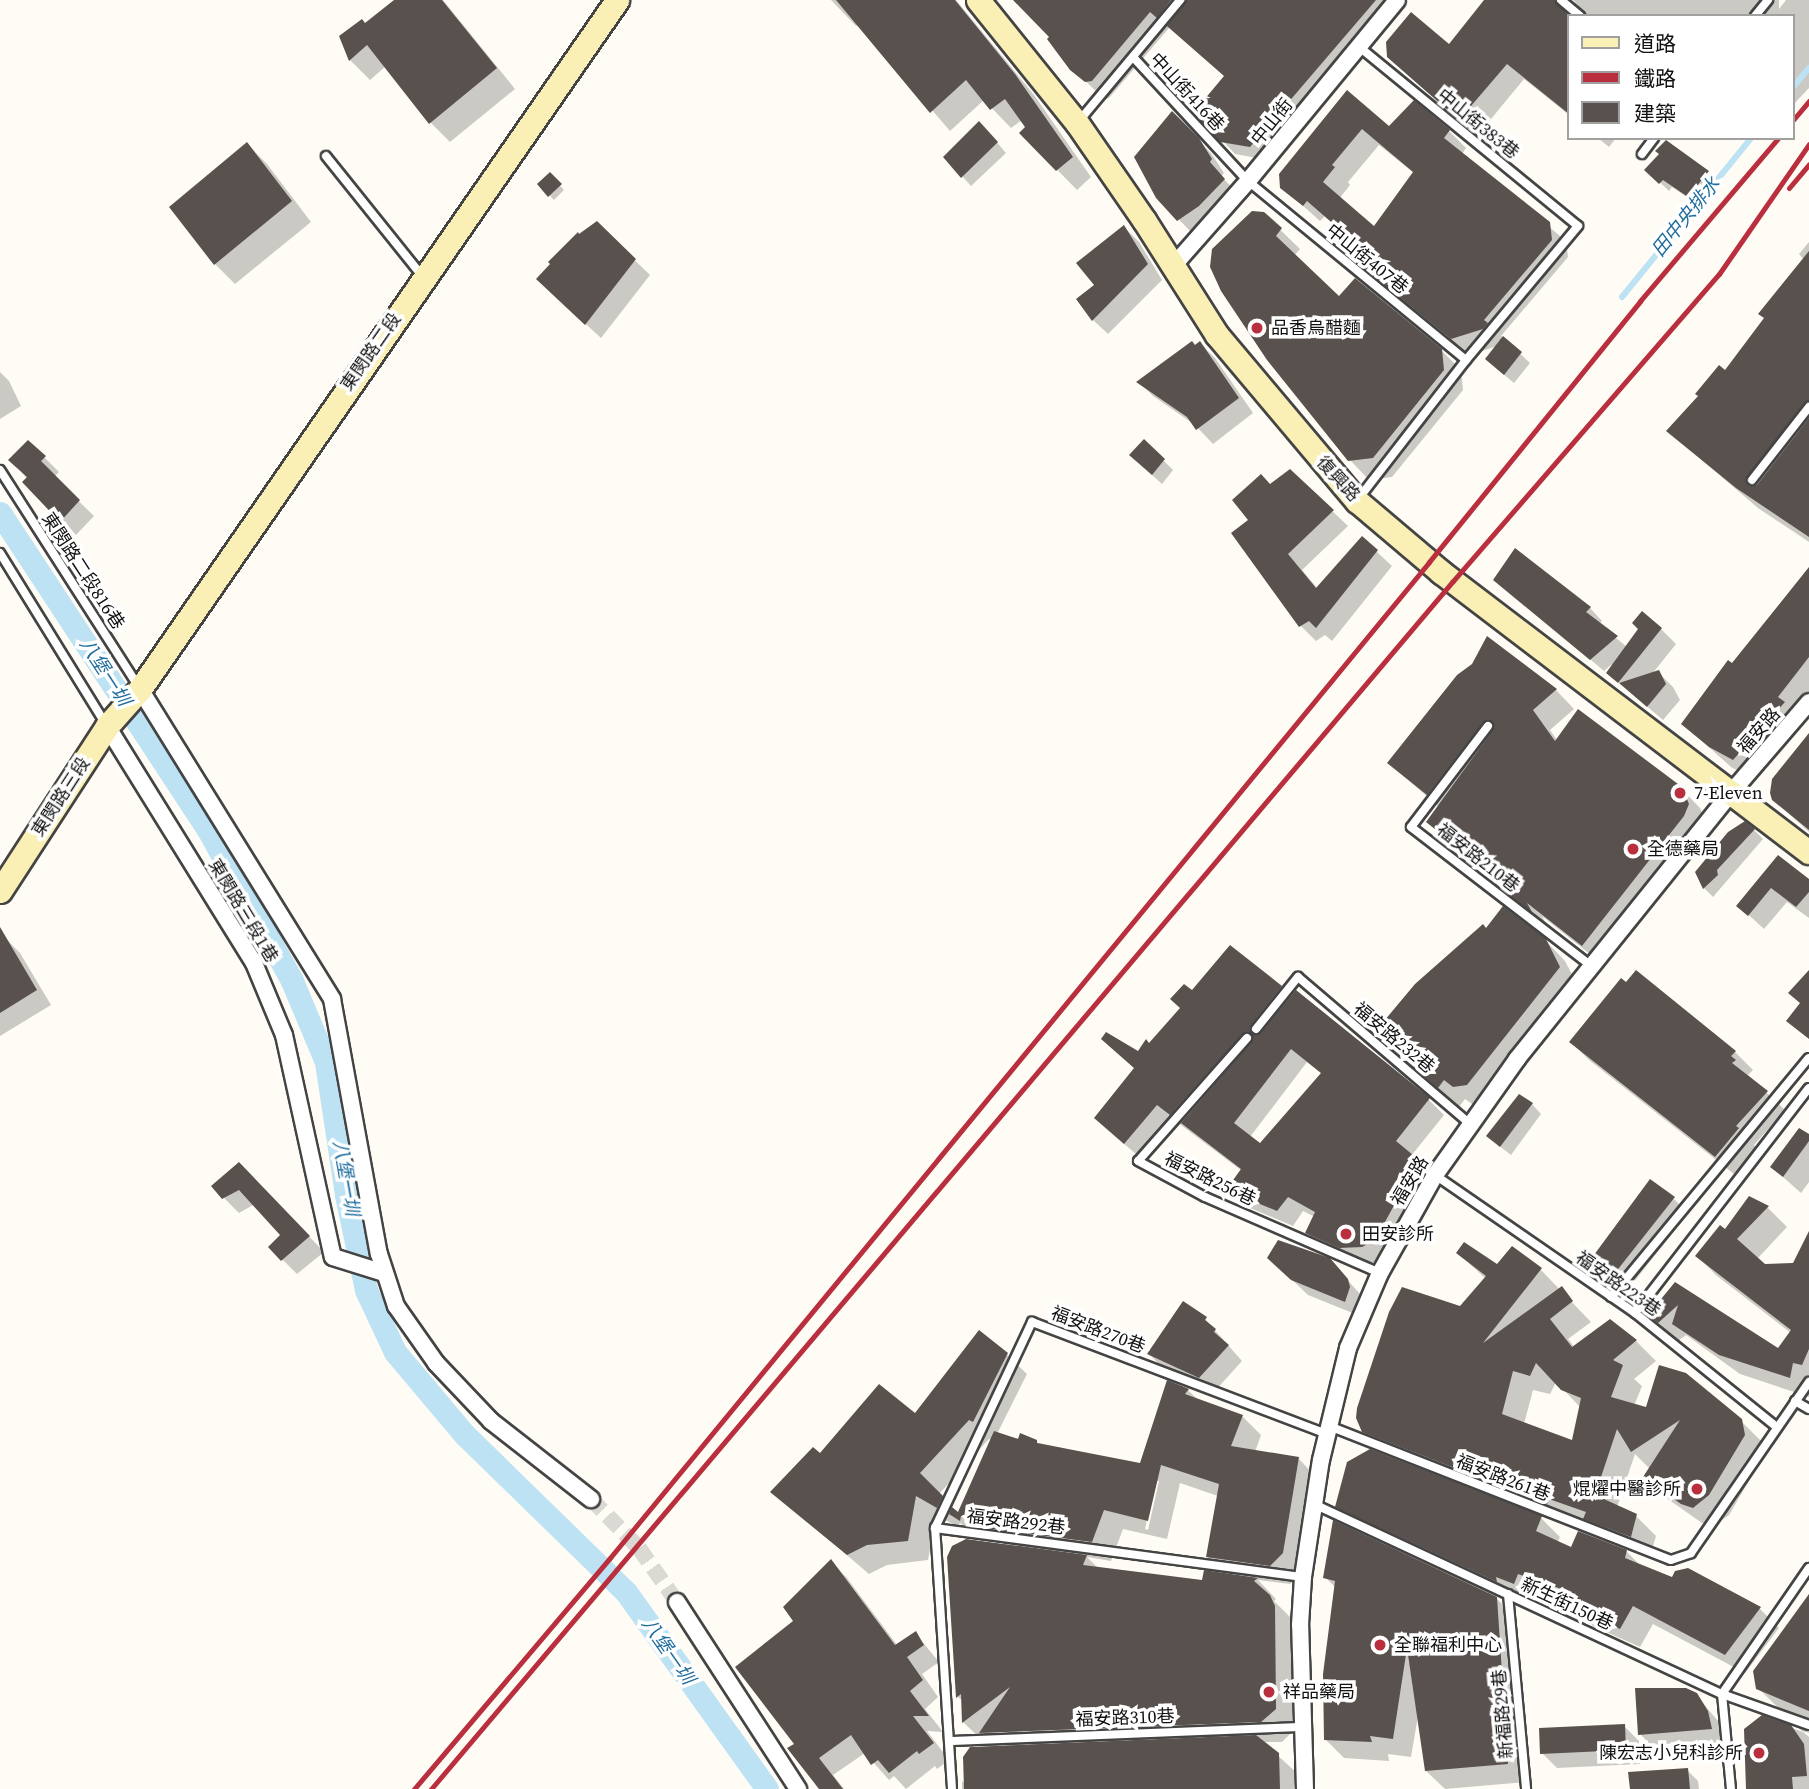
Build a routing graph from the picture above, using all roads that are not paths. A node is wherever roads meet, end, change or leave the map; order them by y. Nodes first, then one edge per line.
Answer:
1 (617, 0) edge
2 (978, 0) edge
3 (1180, 0) edge
4 (1397, 0) edge
5 (1561, 0) edge
6 (1768, 0) edge
7 (1578, 14) edge
8 (1757, 14) edge
9 (1358, 46) junction
10 (1133, 57) junction
11 (1077, 123) junction
12 (1652, 140) edge
13 (1642, 154) dead end
14 (326, 156) dead end
15 (1248, 181) junction
16 (1174, 265) junction
17 (423, 277) junction
18 (1465, 360) junction
19 (1809, 407) edge
20 (0, 470) edge
21 (1752, 480) dead end
22 (1357, 501) junction
23 (0, 553) edge
24 (133, 697) junction
25 (1809, 702) edge
26 (107, 726) junction
27 (1488, 726) dead end
28 (1730, 794) junction
29 (1809, 852) edge
30 (0, 891) edge
31 (1593, 967) junction
32 (1256, 1029) dead end
33 (1247, 1038) dead end
34 (1809, 1058) edge
35 (1809, 1088) edge
36 (1470, 1124) junction
37 (1435, 1175) junction
38 (384, 1273) junction
39 (1380, 1273) junction
40 (1611, 1297) junction
41 (1635, 1313) junction
42 (1809, 1382) edge
43 (1795, 1401) junction
44 (1809, 1409) edge
45 (1777, 1427) junction
46 (1328, 1430) junction
47 (591, 1499) tunnel mouth
48 (1314, 1504) junction
49 (935, 1528) junction
50 (1809, 1567) edge
51 (1303, 1577) junction
52 (1508, 1594) junction
53 (677, 1602) tunnel mouth
54 (1723, 1694) junction
55 (1809, 1725) edge
56 (1302, 1727) junction
57 (950, 1741) junction
58 (798, 1789) edge
59 (952, 1789) edge
60 (1305, 1789) edge
61 (1526, 1789) edge
62 (1731, 1789) edge

1 - 17 street, 東閔路二段
2 - 11 street, 復興路
3 - 10 lane
4 - 9 street, 中山街
5 - 7 lane
6 - 8 lane
9 - 15 street, 中山街
9 - 18 lane, 中山街383巷
10 - 11 lane, 中山街416巷
10 - 15 lane, 中山街416巷
11 - 16 street, 復興路
12 - 13 lane
14 - 17 lane
15 - 16 street, 中山街
15 - 18 lane, 中山街407巷
16 - 22 street, 復興路
17 - 24 street, 東閔路二段
18 - 22 lane
19 - 21 lane
20 - 24 lane, 東閔路二段816巷
22 - 28 street, 復興路
23 - 26 lane
24 - 26 street, 東閔路三段
24 - 38 street
25 - 28 street, 福安路
26 - 30 street, 東閔路三段
26 - 38 street, 東閔路三段1巷
27 - 31 lane, 福安路210巷
28 - 29 street, 復興路
28 - 31 street, 福安路
31 - 36 street, 福安路
32 - 36 lane, 福安路232巷
33 - 39 lane, 福安路256巷
34 - 40 lane
35 - 41 lane
36 - 37 street, 福安路
37 - 39 street, 福安路
37 - 40 lane, 福安路223巷
38 - 47 street
39 - 46 street, 福安路
40 - 41 lane, 福安路223巷
41 - 45 lane, 福安路223巷
42 - 43 lane, 福安路261巷
43 - 44 lane
43 - 45 lane, 福安路261巷
45 - 46 lane, 福安路261巷
46 - 48 street, 福安路
46 - 49 lane, 福安路270巷
48 - 51 street, 福安路
48 - 52 lane, 新生街150巷
49 - 51 lane, 福安路292巷
49 - 57 lane
50 - 54 lane
51 - 56 street, 福安路
52 - 54 lane, 新生街150巷
52 - 61 lane, 新福路29巷
53 - 58 street
54 - 55 lane, 新生街150巷
54 - 62 lane
56 - 57 lane, 福安路310巷
56 - 60 street, 福安路
57 - 59 lane

